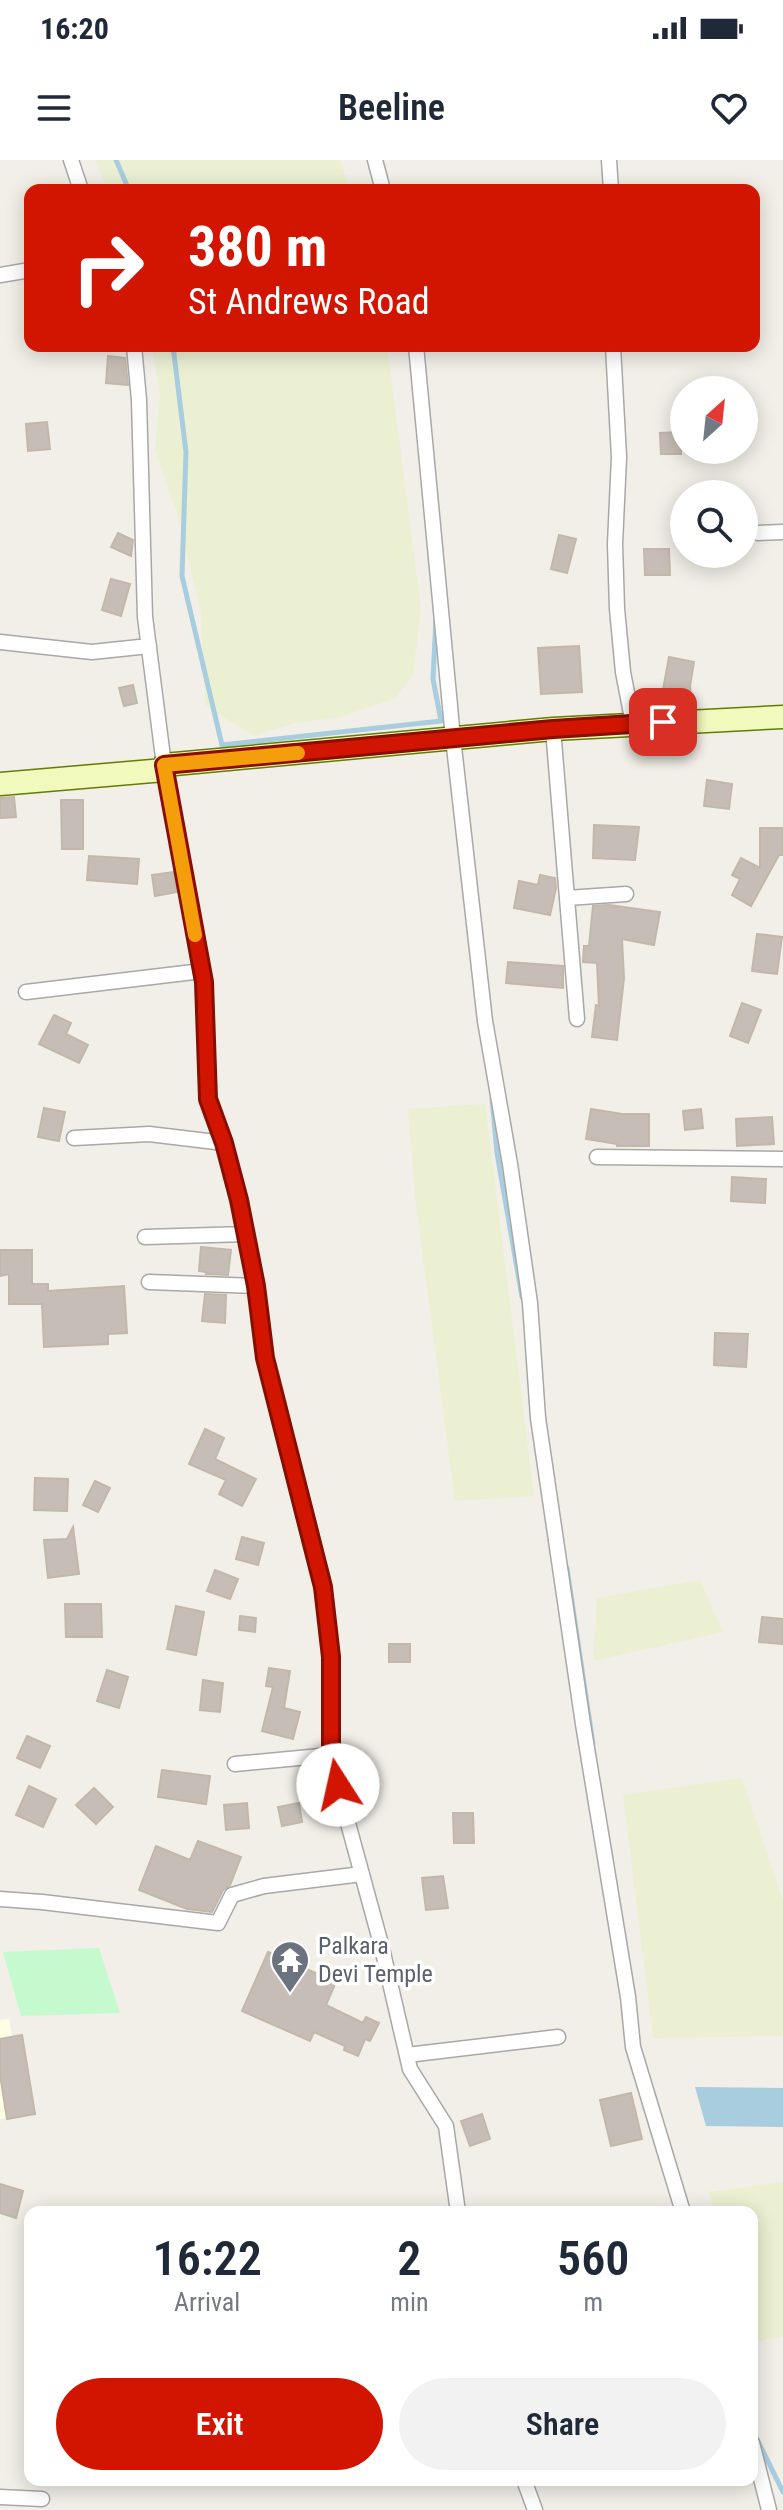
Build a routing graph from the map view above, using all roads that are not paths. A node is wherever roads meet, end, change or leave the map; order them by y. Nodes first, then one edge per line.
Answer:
1 (71, 160) edge
2 (375, 160) edge
3 (609, 160) edge
4 (79, 184) edge
5 (381, 184) edge
6 (611, 184) edge
7 (24, 271) edge
8 (0, 275) edge
9 (135, 352) edge
10 (417, 352) edge
11 (613, 352) edge
12 (783, 532) edge
13 (758, 533) dead end
14 (0, 642) edge
15 (149, 646) junction
16 (783, 717) edge
17 (633, 724) junction
18 (553, 729) junction
19 (453, 738) junction
20 (164, 768) junction
21 (0, 784) edge
22 (626, 894) dead end
23 (567, 898) junction
24 (202, 971) junction
25 (26, 992) dead end
26 (577, 1019) dead end
27 (74, 1138) dead end
28 (224, 1143) junction
29 (597, 1157) dead end
30 (783, 1159) edge
31 (246, 1234) junction
32 (145, 1237) dead end
33 (149, 1282) dead end
34 (256, 1286) junction
35 (331, 1755) junction
36 (235, 1764) dead end
37 (362, 1874) junction
38 (0, 1899) edge
39 (558, 2037) dead end
40 (407, 2055) junction
41 (457, 2206) edge
42 (681, 2206) edge
43 (758, 2467) edge
44 (526, 2486) edge
45 (0, 2497) edge
46 (42, 2499) dead end
47 (535, 2510) edge
48 (769, 2510) edge

1 - 4 street
2 - 5 street
3 - 6 street
7 - 8 street
9 - 15 street
10 - 19 street
11 - 17 street
12 - 13 street
14 - 15 street
15 - 20 street
16 - 17 main road
17 - 18 main road
18 - 19 main road
18 - 23 street
19 - 20 main road
19 - 42 street
20 - 21 main road
20 - 24 street
22 - 23 street
23 - 26 street
24 - 25 street
24 - 28 street
27 - 28 street
28 - 31 street
29 - 30 street
31 - 32 street
31 - 34 street
33 - 34 street
34 - 35 street
35 - 36 street
35 - 37 street
37 - 38 street
37 - 40 street
39 - 40 street
40 - 41 street
43 - 48 street
44 - 47 street
45 - 46 street

